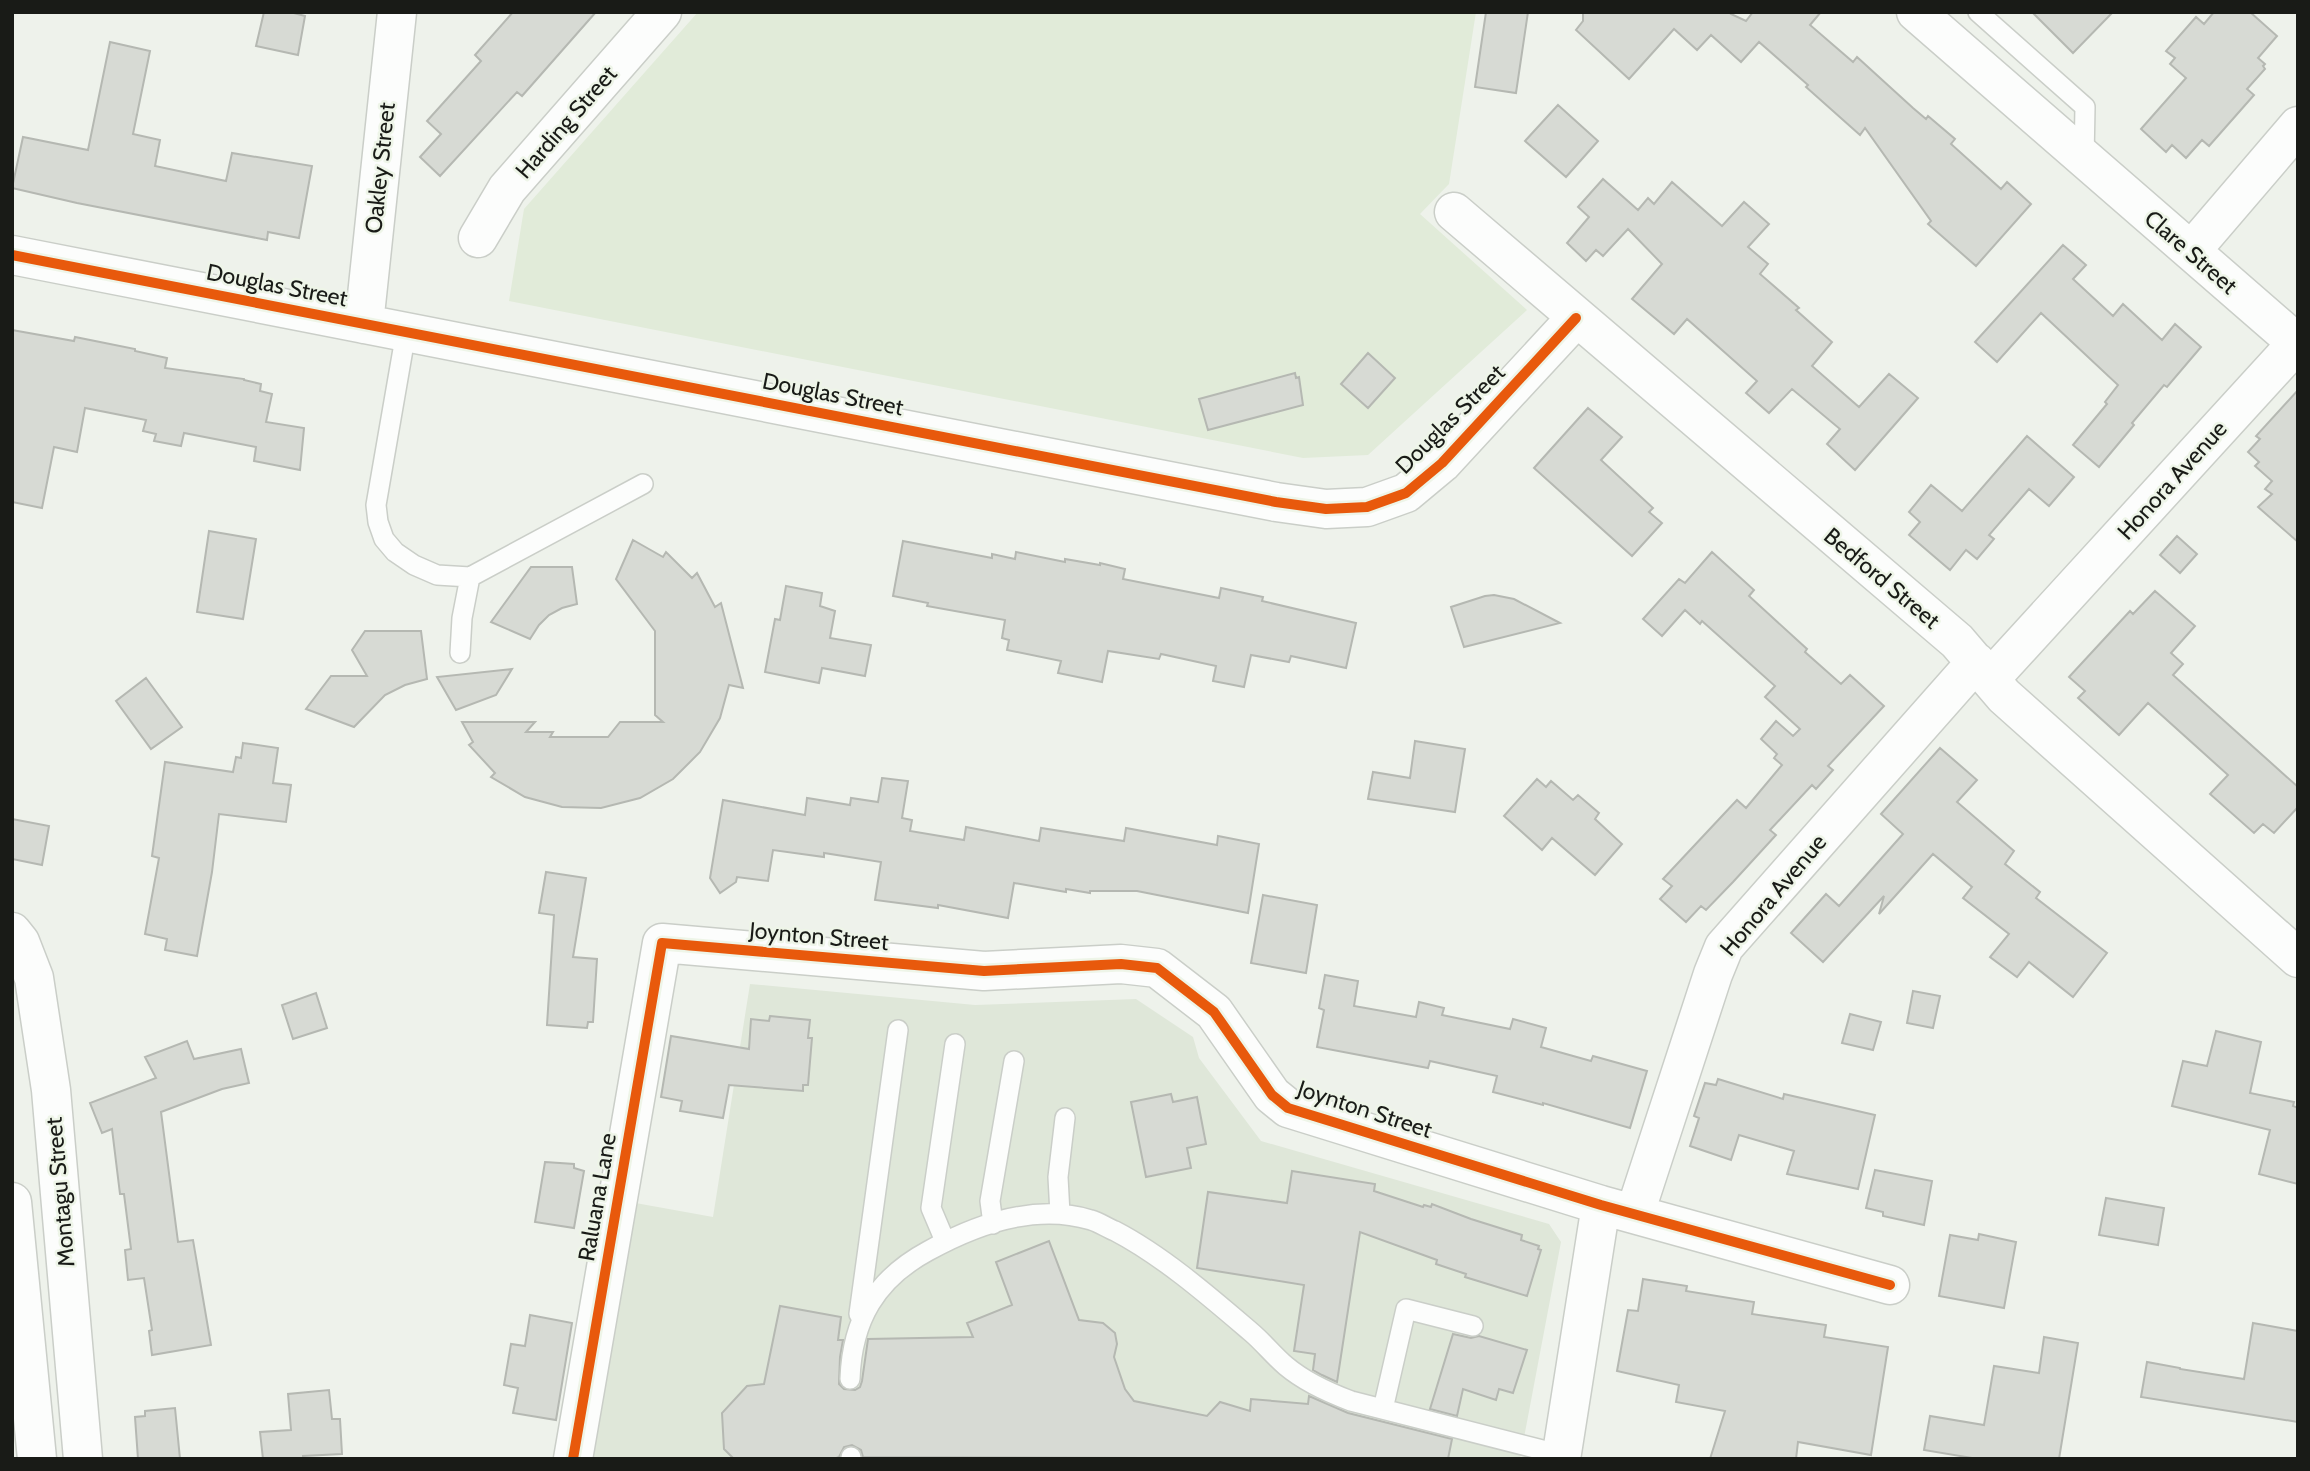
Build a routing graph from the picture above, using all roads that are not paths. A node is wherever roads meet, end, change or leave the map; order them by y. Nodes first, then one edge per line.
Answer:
1 (397, 12) edge
2 (662, 12) edge
3 (1916, 12) edge
4 (1978, 12) edge
5 (2298, 126) edge
6 (2084, 161) junction
7 (1454, 212) dead end
8 (478, 238) dead end
9 (2191, 251) junction
10 (12, 255) edge
11 (1576, 318) junction
12 (364, 324) junction
13 (405, 332) junction
14 (2297, 344) edge
15 (643, 484) dead end
16 (470, 577) junction
17 (460, 653) dead end
18 (1983, 670) junction
19 (12, 932) edge
20 (662, 943) joint
21 (2298, 958) edge
22 (898, 1030) dead end
23 (955, 1044) dead end
24 (1014, 1061) dead end
25 (1065, 1118) dead end
26 (12, 1202) edge
27 (1618, 1209) junction
28 (1060, 1214) junction
29 (993, 1224) junction
30 (945, 1241) junction
31 (1890, 1285) dead end
32 (1473, 1326) dead end
33 (857, 1329) junction
34 (850, 1379) dead end
35 (22, 1398) edge
36 (1383, 1409) junction
37 (1562, 1457) edge
38 (37, 1459) edge
39 (83, 1459) edge
40 (573, 1459) edge

1 - 12 street, Oakley Street
2 - 8 street, Harding Street
3 - 6 street, Clare Street
4 - 6 lane
5 - 9 street
6 - 9 street, Clare Street
7 - 11 street, Bedford Street
9 - 14 street, Clare Street
10 - 12 street, Douglas Street
11 - 13 street, Douglas Street
11 - 18 street, Bedford Street
12 - 13 street, Douglas Street
13 - 16 lane
14 - 18 street, Honora Avenue
15 - 16 lane
16 - 17 lane
18 - 21 street, Bedford Street
18 - 27 street, Honora Avenue
19 - 39 street, Montagu Street
20 - 27 street, Joynton Street
20 - 40 street, Raluana Lane
22 - 33 lane
23 - 30 lane
24 - 29 lane
25 - 28 lane
26 - 35 street, Montagu Street
27 - 31 street, Joynton Street
27 - 37 street, Honora Avenue
28 - 29 lane
28 - 36 lane
29 - 30 lane
30 - 33 lane
32 - 36 lane
33 - 34 lane
35 - 38 street, Montagu Street
36 - 37 lane

